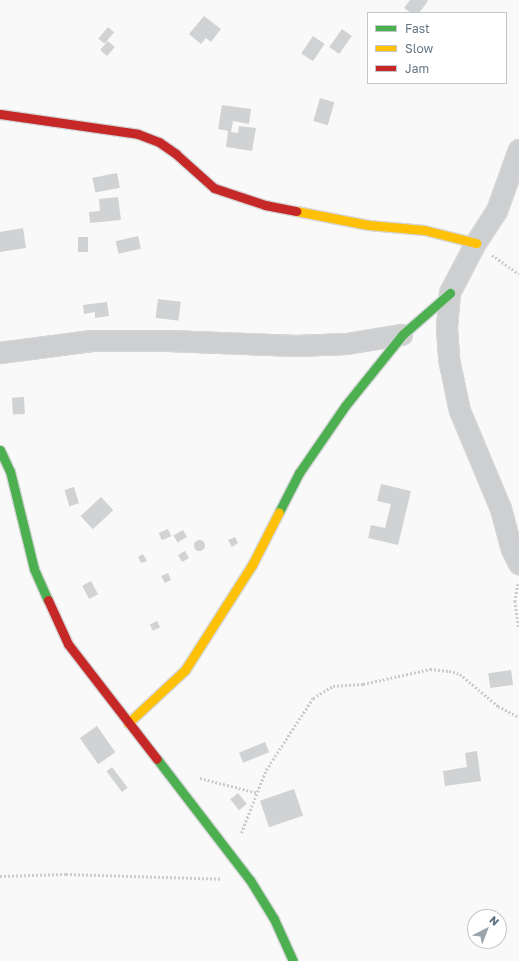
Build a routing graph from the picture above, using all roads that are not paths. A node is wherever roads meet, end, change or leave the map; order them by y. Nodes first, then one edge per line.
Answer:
1 (0, 114) edge
2 (519, 150) edge
3 (476, 243) junction
4 (450, 293) junction
5 (402, 335) junction
6 (0, 353) edge
7 (0, 450) edge
8 (519, 564) edge
9 (128, 723) junction
10 (293, 961) edge

1 - 3 street
2 - 3 street
3 - 4 street
4 - 5 street
4 - 8 street
5 - 6 street
5 - 9 street
7 - 9 street
9 - 10 street

